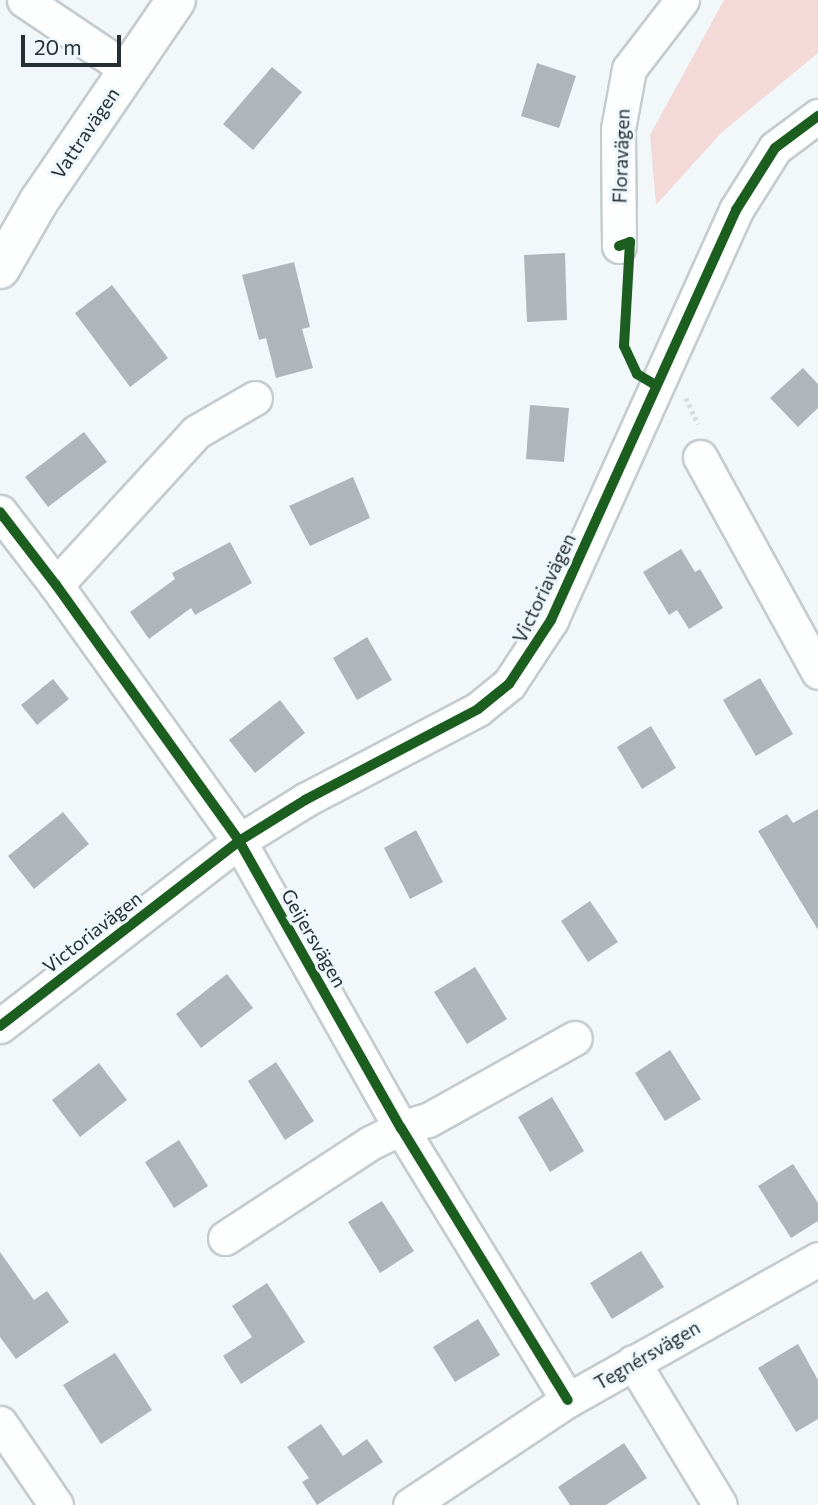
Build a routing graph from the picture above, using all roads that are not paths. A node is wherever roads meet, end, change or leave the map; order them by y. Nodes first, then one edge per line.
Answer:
1 (24, 0) edge
2 (176, 0) edge
3 (682, 0) edge
4 (128, 71) junction
5 (818, 116) edge
6 (619, 246) dead end
7 (0, 269) edge
8 (255, 398) dead end
9 (700, 457) road end
10 (0, 512) edge
11 (56, 585) junction
12 (818, 672) edge
13 (239, 841) junction
14 (0, 1026) edge
15 (575, 1038) dead end
16 (401, 1128) junction
17 (225, 1238) dead end
18 (818, 1259) edge
19 (633, 1362) junction
20 (568, 1401) junction
21 (0, 1423) edge
22 (56, 1505) edge
23 (410, 1505) edge
24 (720, 1505) edge

1 - 4 street
2 - 4 street, Vattravägen
3 - 6 street, Floravägen
4 - 7 street, Vattravägen
5 - 13 street, Victoriavägen
8 - 11 street
9 - 12 street
10 - 11 street, Geijersvägen
11 - 13 street, Geijersvägen
13 - 14 street, Victoriavägen
13 - 16 street, Geijersvägen
15 - 16 street
16 - 17 street
16 - 20 street, Geijersvägen
18 - 19 street, Tegnérsvägen
19 - 20 street, Tegnérsvägen
19 - 24 street
20 - 23 street, Tegnérsvägen
21 - 22 street

